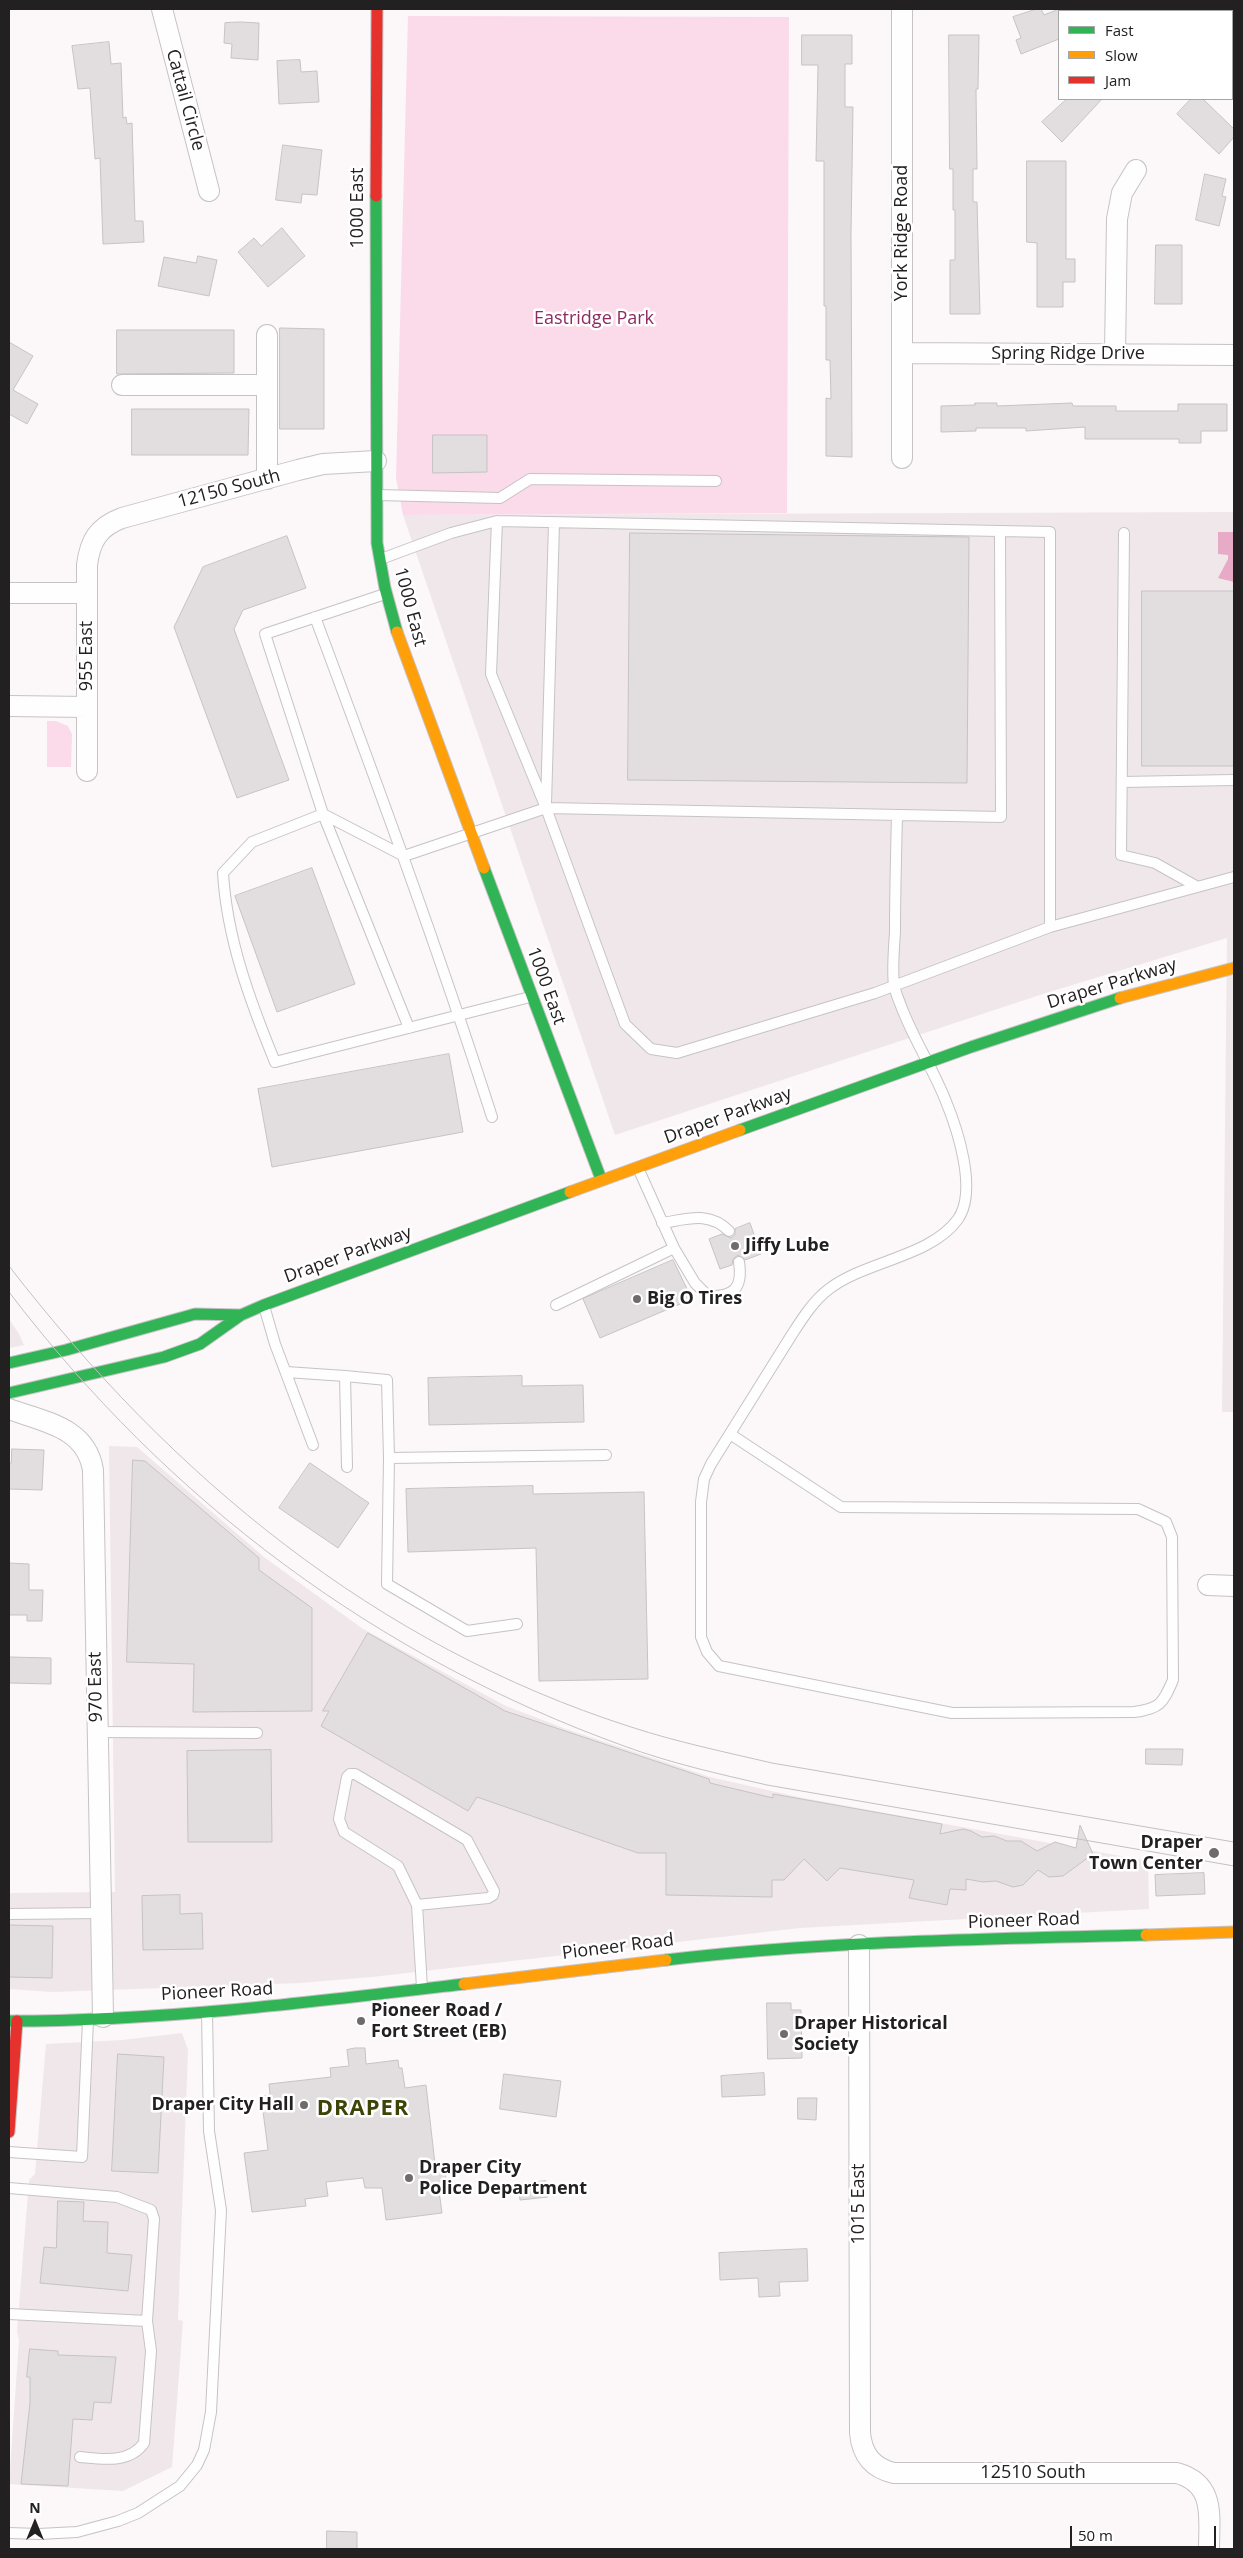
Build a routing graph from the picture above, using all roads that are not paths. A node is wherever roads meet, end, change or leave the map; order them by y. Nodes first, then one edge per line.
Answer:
1 (162, 9) edge
2 (376, 9) edge
3 (902, 9) edge
4 (1136, 170) dead end
5 (209, 190) dead end
6 (267, 335) dead end
7 (903, 353) junction
8 (1115, 354) junction
9 (1234, 355) edge
10 (122, 385) dead end
11 (267, 385) junction
12 (902, 458) dead end
13 (376, 461) junction
14 (267, 479) junction
15 (716, 480) dead end
16 (376, 495) junction
17 (497, 521) junction
18 (554, 523) junction
19 (1000, 531) junction
20 (1124, 533) dead end
21 (92, 541) joint
22 (380, 560) junction
23 (87, 593) junction
24 (387, 593) junction
25 (9, 594) edge
26 (315, 617) junction
27 (9, 706) edge
28 (87, 707) junction
29 (87, 771) dead end
30 (1234, 780) edge
31 (1122, 782) junction
32 (546, 808) junction
33 (323, 814) junction
34 (896, 815) junction
35 (471, 834) junction
36 (404, 856) junction
37 (1234, 877) edge
38 (1196, 886) junction
39 (1050, 928) junction
40 (1234, 968) edge
41 (894, 986) junction
42 (532, 997) junction
43 (459, 1015) junction
44 (409, 1028) junction
45 (926, 1063) junction
46 (492, 1117) dead end
47 (638, 1167) junction
48 (600, 1179) junction
49 (662, 1223) junction
50 (729, 1231) dead end
51 (674, 1248) junction
52 (739, 1262) dead end
53 (264, 1305) junction
54 (556, 1305) dead end
55 (241, 1315) junction
56 (9, 1363) edge
57 (286, 1372) junction
58 (345, 1376) junction
59 (9, 1393) edge
60 (9, 1409) edge
61 (730, 1434) junction
62 (313, 1444) dead end
63 (606, 1455) dead end
64 (389, 1458) junction
65 (347, 1467) dead end
66 (1208, 1585) dead end
67 (1234, 1586) edge
68 (517, 1624) dead end
69 (96, 1732) junction
70 (257, 1733) dead end
71 (417, 1906) junction
72 (100, 1913) junction
73 (9, 1914) edge
74 (1234, 1932) edge
75 (859, 1945) junction
76 (422, 1990) junction
77 (207, 2011) junction
78 (95, 2017) junction
79 (13, 2021) edge
80 (9, 2132) edge
81 (9, 2152) edge
82 (9, 2188) edge
83 (9, 2314) edge
84 (147, 2321) junction
85 (80, 2457) dead end
86 (870, 2460) joint
87 (9, 2533) edge
88 (1209, 2549) edge

1 - 5 street, Cattail Circle
2 - 13 street, 1000 East
3 - 7 street, York Ridge Road
4 - 8 street
6 - 11 street
7 - 8 street, Spring Ridge Drive
7 - 12 street, York Ridge Road
8 - 9 street, Spring Ridge Drive
10 - 11 street
11 - 14 street
13 - 14 street, 12150 South
13 - 16 street, 1000 East
14 - 21 street, 12150 South
15 - 16 lane
16 - 22 street, 1000 East
17 - 18 lane
17 - 22 lane
17 - 32 lane
18 - 19 lane
18 - 32 lane
19 - 34 lane
19 - 39 lane
20 - 31 lane
21 - 23 street, 955 East
22 - 24 street, 1000 East
23 - 25 street
23 - 28 street, 955 East
24 - 26 lane
24 - 35 street, 1000 East
26 - 33 lane
26 - 36 lane
27 - 28 street
28 - 29 street, 955 East
30 - 31 lane
31 - 38 lane
32 - 34 lane
32 - 35 lane
32 - 41 lane
33 - 36 lane
33 - 44 lane
33 - 44 lane
34 - 41 lane
35 - 36 lane
35 - 42 street, 1000 East
36 - 43 lane
37 - 38 lane
38 - 39 lane
39 - 41 lane
40 - 45 street, Draper Parkway
41 - 45 lane
42 - 43 lane
42 - 48 street, 1000 East
43 - 44 lane
43 - 46 lane
45 - 47 street, Draper Parkway
45 - 61 lane
47 - 48 street, Draper Parkway
47 - 49 lane
48 - 53 street, Draper Parkway
49 - 50 lane
49 - 51 lane
51 - 52 lane
51 - 54 lane
53 - 55 street, Draper Parkway
53 - 57 lane
55 - 56 street, Draper Parkway
55 - 59 street, Draper Parkway
57 - 58 lane
57 - 62 lane
58 - 64 lane
58 - 65 lane
60 - 69 street, 970 East
61 - 61 lane
63 - 64 lane
64 - 68 lane
66 - 67 street
69 - 70 lane
69 - 72 street, 970 East
71 - 71 lane
71 - 76 lane
72 - 73 lane
72 - 78 street, 970 East
74 - 75 street, Pioneer Road
75 - 76 street, Pioneer Road
75 - 86 street, 1015 East
76 - 77 street, Pioneer Road
77 - 78 street, Pioneer Road
77 - 87 lane
78 - 79 street, Pioneer Road
78 - 81 lane
79 - 80 street
82 - 84 lane
83 - 84 lane
84 - 85 lane
86 - 88 street, 12510 South

